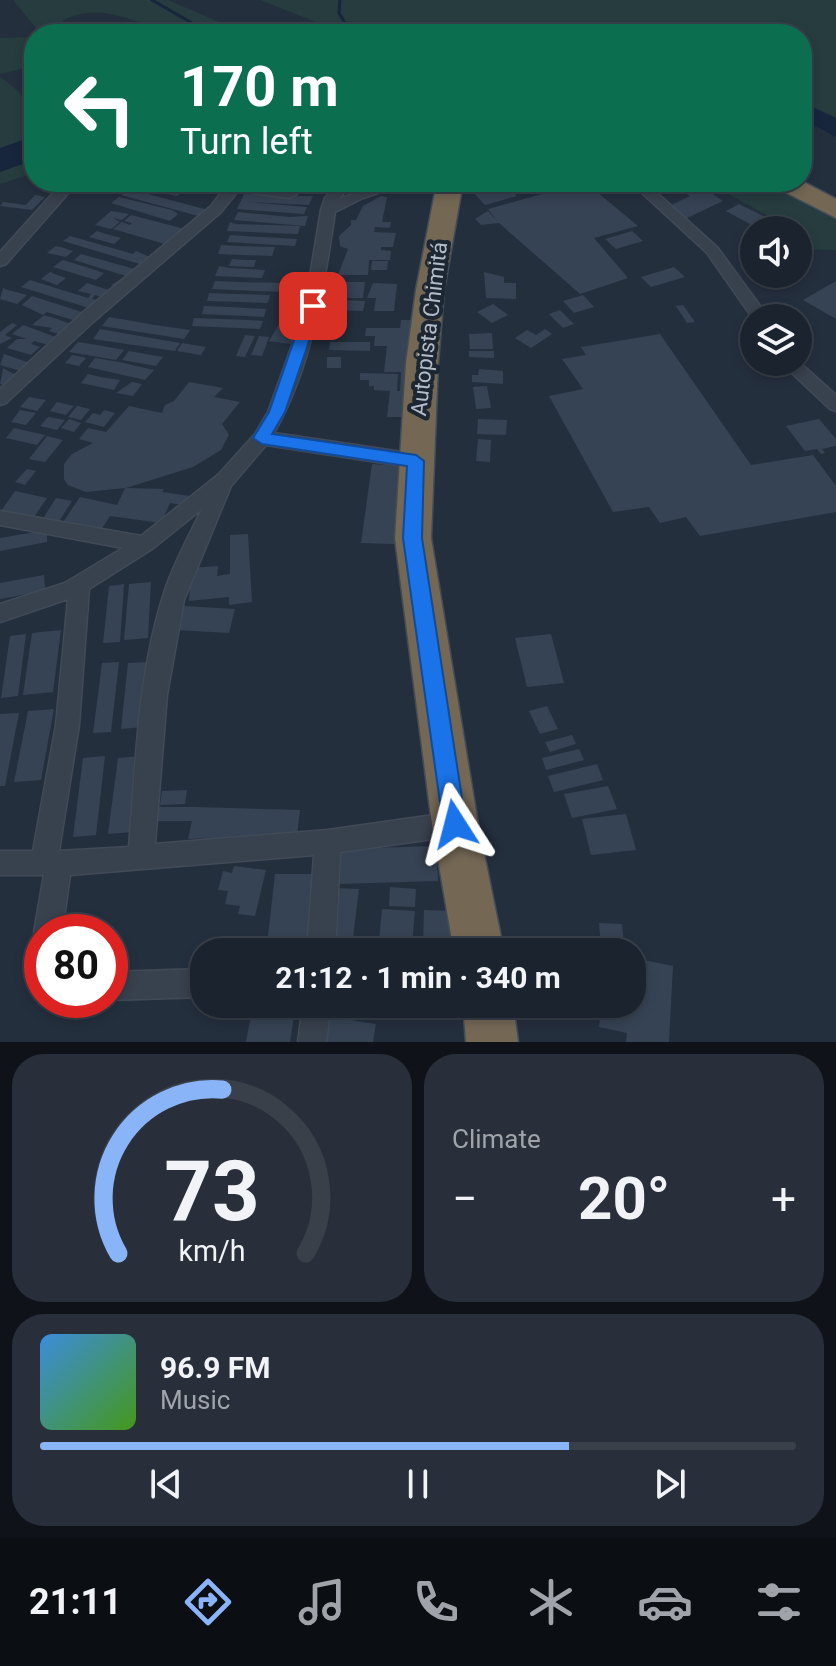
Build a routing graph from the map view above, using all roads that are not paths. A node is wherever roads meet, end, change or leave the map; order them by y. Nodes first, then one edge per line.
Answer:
1 (62, 192) edge
2 (229, 192) edge
3 (278, 192) edge
4 (337, 192) edge
5 (369, 192) edge
6 (442, 192) edge
7 (648, 192) edge
8 (803, 192) edge
9 (290, 194) dead end
10 (328, 210) junction
11 (836, 210) edge
12 (0, 261) edge
13 (751, 304) edge
14 (804, 376) edge
15 (0, 399) edge
16 (836, 405) edge
17 (262, 438) junction
18 (416, 461) junction
19 (225, 480) junction
20 (0, 518) edge
21 (145, 544) junction
22 (79, 585) junction
23 (0, 613) edge
24 (455, 824) junction
25 (328, 842) junction
26 (141, 855) junction
27 (0, 863) edge
28 (51, 863) junction
29 (49, 914) edge
30 (322, 938) edge
31 (476, 938) edge
32 (190, 983) edge
33 (128, 985) edge
34 (315, 1018) edge
35 (312, 1042) edge

1 - 12 street
2 - 15 street
3 - 9 street
4 - 10 street
5 - 10 street
6 - 18 highway, Autopista Chimitá
7 - 13 street
8 - 11 highway
10 - 17 street
14 - 16 street
17 - 18 street
17 - 19 street
18 - 24 highway, Autopista Chimitá
19 - 21 street
19 - 26 street
20 - 21 street
21 - 22 street
22 - 23 street
22 - 28 street
24 - 25 street
24 - 31 highway, Autopista Chimitá
25 - 26 street
25 - 30 street
26 - 28 street
27 - 28 street
28 - 29 street
32 - 33 street
34 - 35 street

